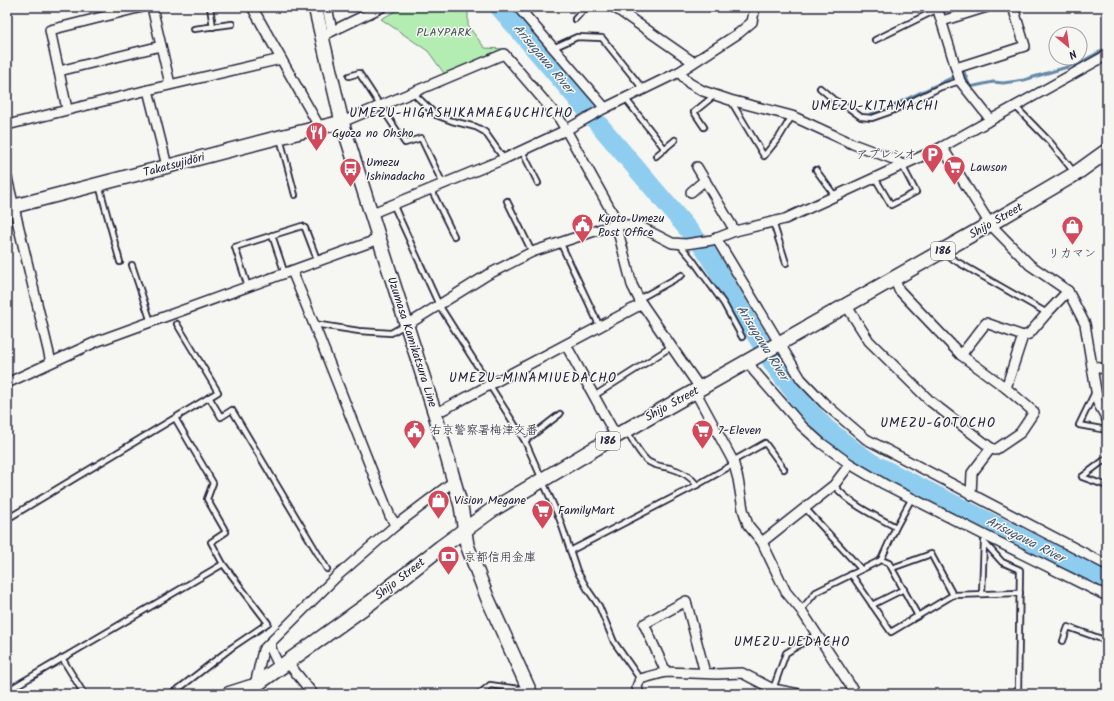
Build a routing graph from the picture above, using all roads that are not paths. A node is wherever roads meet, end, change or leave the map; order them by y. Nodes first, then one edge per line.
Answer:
1 (142, 7) edge
2 (152, 7) edge
3 (210, 7) edge
4 (252, 7) edge
5 (315, 7) edge
6 (327, 7) edge
7 (382, 7) edge
8 (518, 7) edge
9 (586, 7) edge
10 (614, 7) edge
11 (755, 7) edge
12 (988, 7) edge
13 (1013, 7) edge
14 (938, 8) edge
15 (575, 19) dead end
16 (942, 21) junction
17 (232, 24) dead end
18 (213, 27) junction
19 (194, 29) dead end
20 (327, 34) junction
21 (874, 40) dead end
22 (161, 46) junction
23 (553, 48) junction
24 (1107, 55) edge
25 (281, 59) junction
26 (693, 62) junction
27 (956, 68) junction
28 (59, 71) junction
29 (679, 72) junction
30 (348, 76) dead end
31 (960, 81) junction
32 (170, 84) junction
33 (820, 88) dead end
34 (643, 89) junction
35 (148, 90) junction
36 (413, 93) junction
37 (715, 95) junction
38 (625, 98) junction
39 (730, 100) junction
40 (381, 106) junction
41 (1015, 106) junction
42 (604, 108) junction
43 (68, 110) junction
44 (792, 116) junction
45 (991, 120) junction
46 (342, 122) junction
47 (7, 125) edge
48 (320, 128) junction
49 (704, 128) dead end
50 (566, 130) junction
51 (280, 137) junction
52 (676, 140) dead end
53 (942, 147) junction
54 (665, 149) junction
55 (522, 151) junction
56 (1106, 153) edge
57 (656, 156) dead end
58 (504, 159) junction
59 (902, 165) junction
60 (167, 166) junction
61 (697, 167) dead end
62 (816, 170) dead end
63 (1075, 174) junction
64 (7, 178) edge
65 (875, 178) junction
66 (705, 180) junction
67 (538, 183) dead end
68 (99, 184) junction
69 (442, 184) junction
70 (431, 189) junction
71 (691, 192) dead end
72 (295, 195) dead end
73 (835, 196) junction
74 (507, 201) dead end
75 (393, 204) junction
76 (10, 207) edge
77 (370, 214) junction
78 (773, 222) junction
79 (616, 224) junction
80 (990, 224) junction
81 (735, 231) junction
82 (272, 235) junction
83 (454, 236) dead end
84 (379, 239) junction
85 (714, 239) junction
86 (560, 242) junction
87 (683, 244) junction
88 (945, 250) junction
89 (532, 252) junction
90 (120, 262) dead end
91 (318, 262) junction
92 (786, 263) dead end
93 (132, 265) dead end
94 (289, 272) junction
95 (682, 275) dead end
96 (894, 278) junction
97 (248, 287) junction
98 (1068, 291) junction
99 (641, 302) junction
100 (439, 305) junction
101 (846, 305) junction
102 (1047, 313) junction
103 (150, 322) junction
104 (177, 324) dead end
105 (314, 324) junction
106 (406, 325) junction
107 (600, 327) junction
108 (1023, 336) junction
109 (742, 337) dead end
110 (566, 345) junction
111 (778, 345) junction
112 (671, 347) junction
113 (961, 355) junction
114 (752, 359) junction
115 (51, 362) junction
116 (1092, 366) junction
117 (1107, 370) edge
118 (7, 383) edge
119 (489, 386) junction
120 (1006, 388) junction
121 (698, 389) junction
122 (1096, 390) junction
123 (594, 396) junction
124 (209, 397) junction
125 (435, 414) junction
126 (560, 414) dead end
127 (174, 418) junction
128 (1107, 419) edge
129 (1107, 430) edge
130 (621, 433) junction
131 (525, 441) junction
132 (991, 448) junction
133 (1107, 458) edge
134 (733, 462) junction
135 (850, 464) junction
136 (784, 469) dead end
137 (542, 479) junction
138 (454, 481) junction
139 (697, 485) junction
140 (834, 485) junction
141 (1107, 486) edge
142 (971, 495) junction
143 (912, 498) junction
144 (806, 508) junction
145 (7, 519) edge
146 (396, 525) junction
147 (896, 527) junction
148 (464, 530) junction
149 (985, 539) junction
150 (762, 542) junction
151 (570, 552) junction
152 (881, 560) junction
153 (223, 564) junction
154 (1107, 565) edge
155 (892, 568) junction
156 (327, 569) dead end
157 (861, 569) junction
158 (851, 574) junction
159 (904, 589) junction
160 (1020, 593) junction
161 (982, 594) junction
162 (953, 596) junction
163 (1107, 596) edge
164 (872, 606) junction
165 (802, 610) junction
166 (918, 616) junction
167 (817, 634) junction
168 (1063, 641) dead end
169 (1107, 641) edge
170 (270, 643) junction
171 (62, 658) junction
172 (284, 665) junction
173 (666, 672) junction
174 (705, 673) junction
175 (640, 679) junction
176 (256, 687) junction
177 (773, 689) junction
178 (7, 691) edge
179 (530, 691) edge
180 (84, 694) edge
181 (170, 694) edge
182 (229, 694) edge
183 (243, 694) edge
184 (314, 694) edge
185 (479, 694) edge
186 (639, 694) edge
187 (799, 694) edge
188 (854, 694) edge
189 (1018, 694) edge

1 - 28 street
2 - 22 street
3 - 18 lane
4 - 25 street
5 - 20 main road, Uzumasa Kamikatsura Line
6 - 20 street
7 - 20 street
8 - 23 street
9 - 15 lane
10 - 26 street
11 - 26 street
12 - 16 street
13 - 27 street
14 - 16 street
14 - 21 lane
16 - 27 street
17 - 18 lane
18 - 19 lane
20 - 46 main road, Uzumasa Kamikatsura Line
22 - 28 street
22 - 32 street
23 - 34 lane
23 - 42 street
24 - 41 street
25 - 32 street
25 - 48 street
26 - 29 street
27 - 31 street
28 - 43 street
29 - 34 street
29 - 37 street
30 - 40 lane
31 - 33 lane
31 - 45 street
32 - 35 street
34 - 38 street
35 - 43 street
35 - 60 street
36 - 40 street
36 - 50 street
36 - 58 lane
37 - 39 street
37 - 49 lane
38 - 42 street
38 - 54 lane
39 - 44 street
39 - 44 lane
40 - 46 street
40 - 69 lane
41 - 45 street
41 - 63 lane
42 - 50 street
43 - 47 street
44 - 59 street
45 - 53 street
46 - 48 main road, Takatsujidōri
46 - 77 main road, Uzumasa Kamikatsura Line
48 - 51 main road, Takatsujidōri
50 - 55 street
50 - 79 street
51 - 60 main road, Takatsujidōri
51 - 72 lane
52 - 54 lane
53 - 59 street
53 - 80 street
54 - 57 lane
55 - 58 street
55 - 67 lane
56 - 63 main road, Shijo Street / 186
58 - 69 street
59 - 65 street
59 - 65 lane
60 - 68 main road, Takatsujidōri
61 - 66 street
62 - 73 lane
63 - 80 main road, Shijo Street / 186
64 - 76 street
65 - 73 street
66 - 71 street
66 - 81 street
68 - 76 main road, Takatsujidōri
68 - 90 lane
69 - 70 street
70 - 75 street
70 - 83 lane
73 - 78 street
74 - 89 lane
75 - 77 street
75 - 100 lane
76 - 115 street
77 - 84 main road, Uzumasa Kamikatsura Line
78 - 81 street
78 - 92 lane
79 - 86 street
79 - 87 street
79 - 99 street
80 - 88 main road, Shijo Street / 186
80 - 98 street
81 - 85 street
82 - 91 lane
82 - 94 lane
82 - 97 lane
84 - 91 street
84 - 106 main road, Uzumasa Kamikatsura Line
85 - 87 street
85 - 111 street
86 - 89 street
86 - 107 lane
87 - 109 lane
88 - 96 main road, Shijo Street / 186
88 - 102 lane
89 - 100 street
91 - 94 street
93 - 103 lane
94 - 97 street
94 - 105 street
95 - 99 lane
96 - 101 main road, Shijo Street / 186
96 - 113 street
97 - 103 street
98 - 102 street
98 - 116 street
99 - 107 street
99 - 112 street
100 - 106 street
100 - 119 lane
101 - 111 main road, Shijo Street / 186
101 - 132 street
102 - 108 street
103 - 115 street
104 - 124 lane
105 - 106 lane
105 - 146 street
106 - 125 main road, Uzumasa Kamikatsura Line
107 - 110 street
108 - 113 street
108 - 120 street
110 - 119 street
110 - 123 street
111 - 114 main road, Shijo Street / 186
111 - 142 street
112 - 121 street
112 - 123 lane
113 - 120 street
114 - 121 main road, Shijo Street / 186
114 - 135 street
115 - 118 street
116 - 117 street
116 - 122 street
119 - 125 street
119 - 131 lane
120 - 132 street
121 - 130 main road, Shijo Street / 186
121 - 134 street
122 - 128 street
122 - 129 lane
123 - 130 street
124 - 127 lane
124 - 156 lane
125 - 138 main road, Uzumasa Kamikatsura Line
126 - 131 lane
127 - 145 lane
127 - 153 lane
130 - 137 main road, Shijo Street / 186
130 - 139 lane
131 - 137 lane
132 - 142 street
133 - 141 lane
134 - 136 lane
134 - 139 lane
134 - 150 street
135 - 140 street
135 - 143 street
137 - 148 main road, Shijo Street / 186
137 - 151 lane
138 - 146 street
138 - 148 main road, Uzumasa Kamikatsura Line
139 - 151 lane
140 - 144 street
140 - 147 lane
142 - 154 street
143 - 147 lane
143 - 149 street
144 - 150 street
144 - 157 lane
146 - 170 street
147 - 152 lane
148 - 172 main road, Shijo Street / 186
148 - 179 main road, Uzumasa Kamikatsura Line
149 - 160 lane
149 - 161 lane
149 - 163 street
150 - 165 street
151 - 175 lane
152 - 155 lane
152 - 157 lane
153 - 171 lane
153 - 181 lane
155 - 159 lane
155 - 162 lane
157 - 158 lane
158 - 164 lane
158 - 165 lane
159 - 164 lane
159 - 166 lane
160 - 161 lane
160 - 189 lane
161 - 162 lane
162 - 166 lane
164 - 166 lane
165 - 167 street
167 - 177 lane
167 - 188 street
168 - 169 lane
170 - 172 street
170 - 176 street
171 - 178 lane
171 - 180 lane
172 - 176 main road, Shijo Street / 186
172 - 184 street
173 - 174 street
173 - 174 street
173 - 175 street
174 - 177 street
175 - 186 street
176 - 182 main road, Shijo Street / 186
176 - 183 main road, Shijo Street / 186
177 - 187 street
179 - 185 lane

